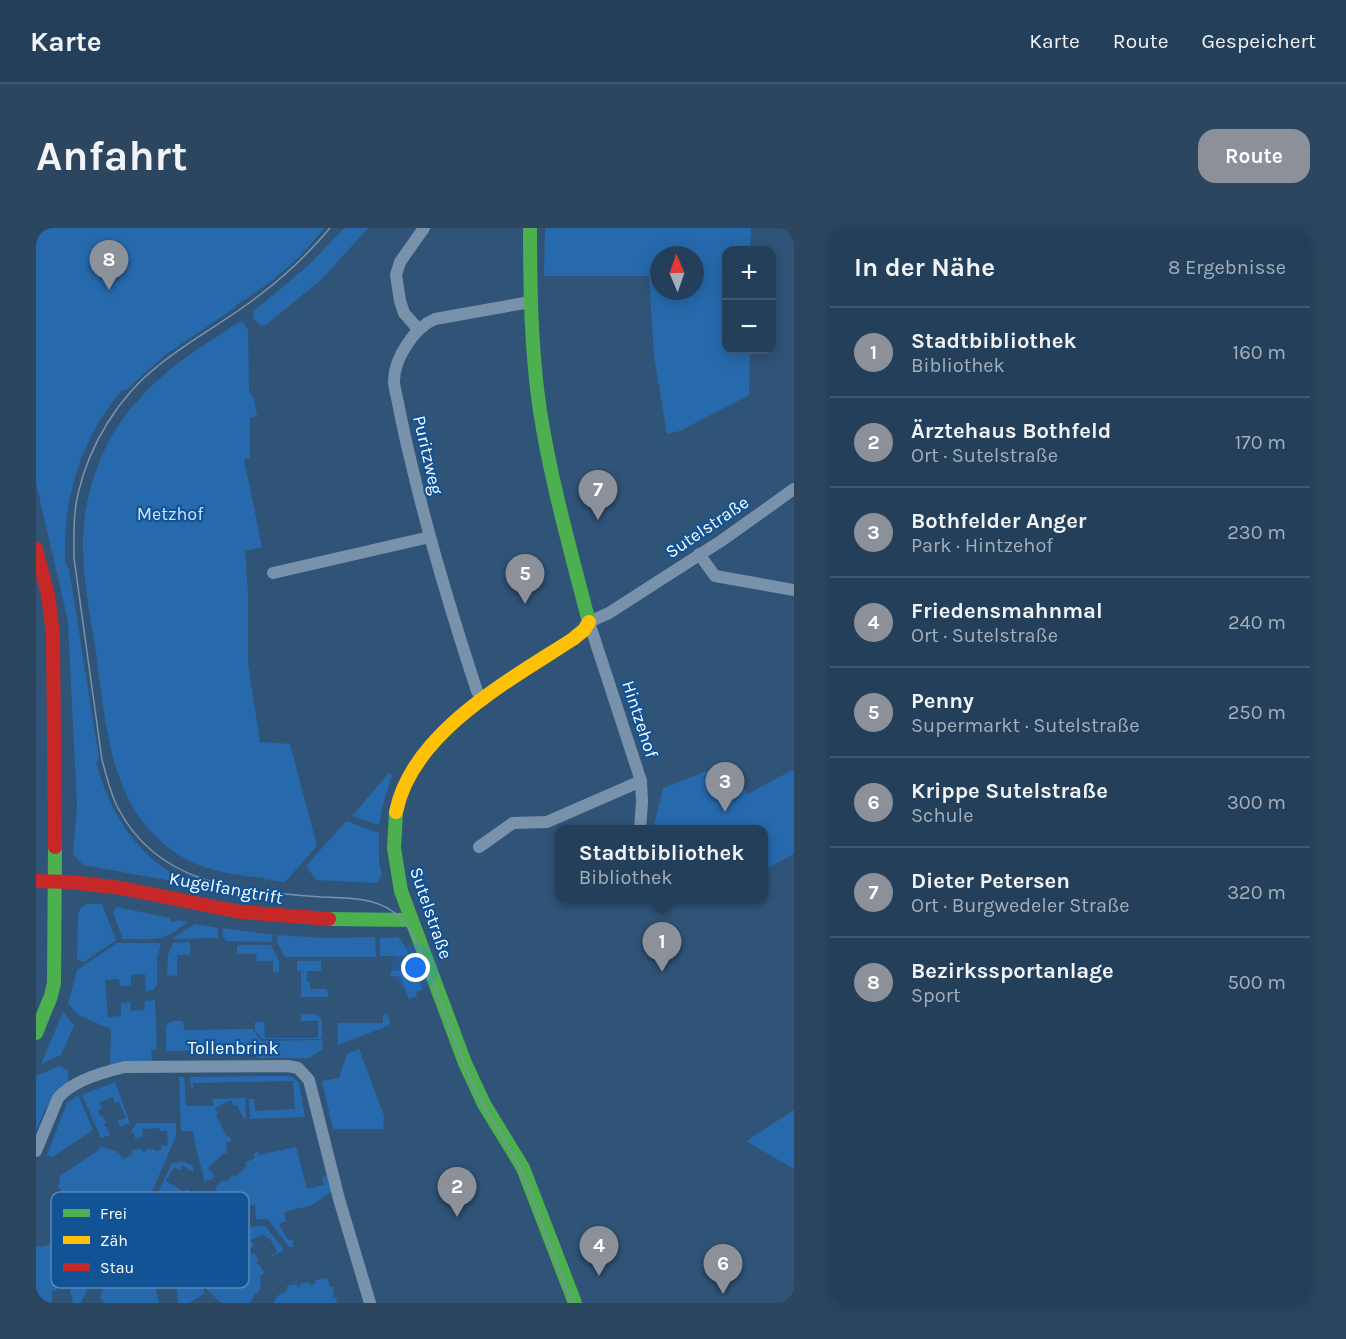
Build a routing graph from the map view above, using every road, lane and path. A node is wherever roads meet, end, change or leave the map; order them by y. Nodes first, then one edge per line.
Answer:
1 (424, 228) edge
2 (530, 228) edge
3 (530, 302) junction
4 (418, 329) junction
5 (794, 489) edge
6 (430, 537) junction
7 (36, 549) edge
8 (699, 554) junction
9 (273, 573) dead end
10 (794, 591) edge
11 (589, 622) junction
12 (483, 700) junction
13 (640, 781) junction
14 (640, 825) edge
15 (479, 847) dead end
16 (36, 881) edge
17 (56, 881) junction
18 (411, 920) junction
19 (36, 1033) edge
20 (36, 1151) edge
21 (370, 1303) edge
22 (575, 1303) edge

1 - 4 street
2 - 3 main road
3 - 4 street
3 - 11 main road
4 - 6 street, Puritzweg
5 - 8 street, Sutelstraße
6 - 9 street
6 - 12 street, Puritzweg
7 - 17 main road
8 - 10 street
8 - 11 street, Sutelstraße
11 - 12 main road, Sutelstraße
11 - 13 street, Hintzehof
12 - 18 main road, Sutelstraße
13 - 14 street, Hintzehof
13 - 15 street
16 - 17 main road, Kugelfangtrift
17 - 18 main road, Kugelfangtrift
17 - 19 main road
18 - 22 main road, Sutelstraße
20 - 21 street, Tollenbrink

